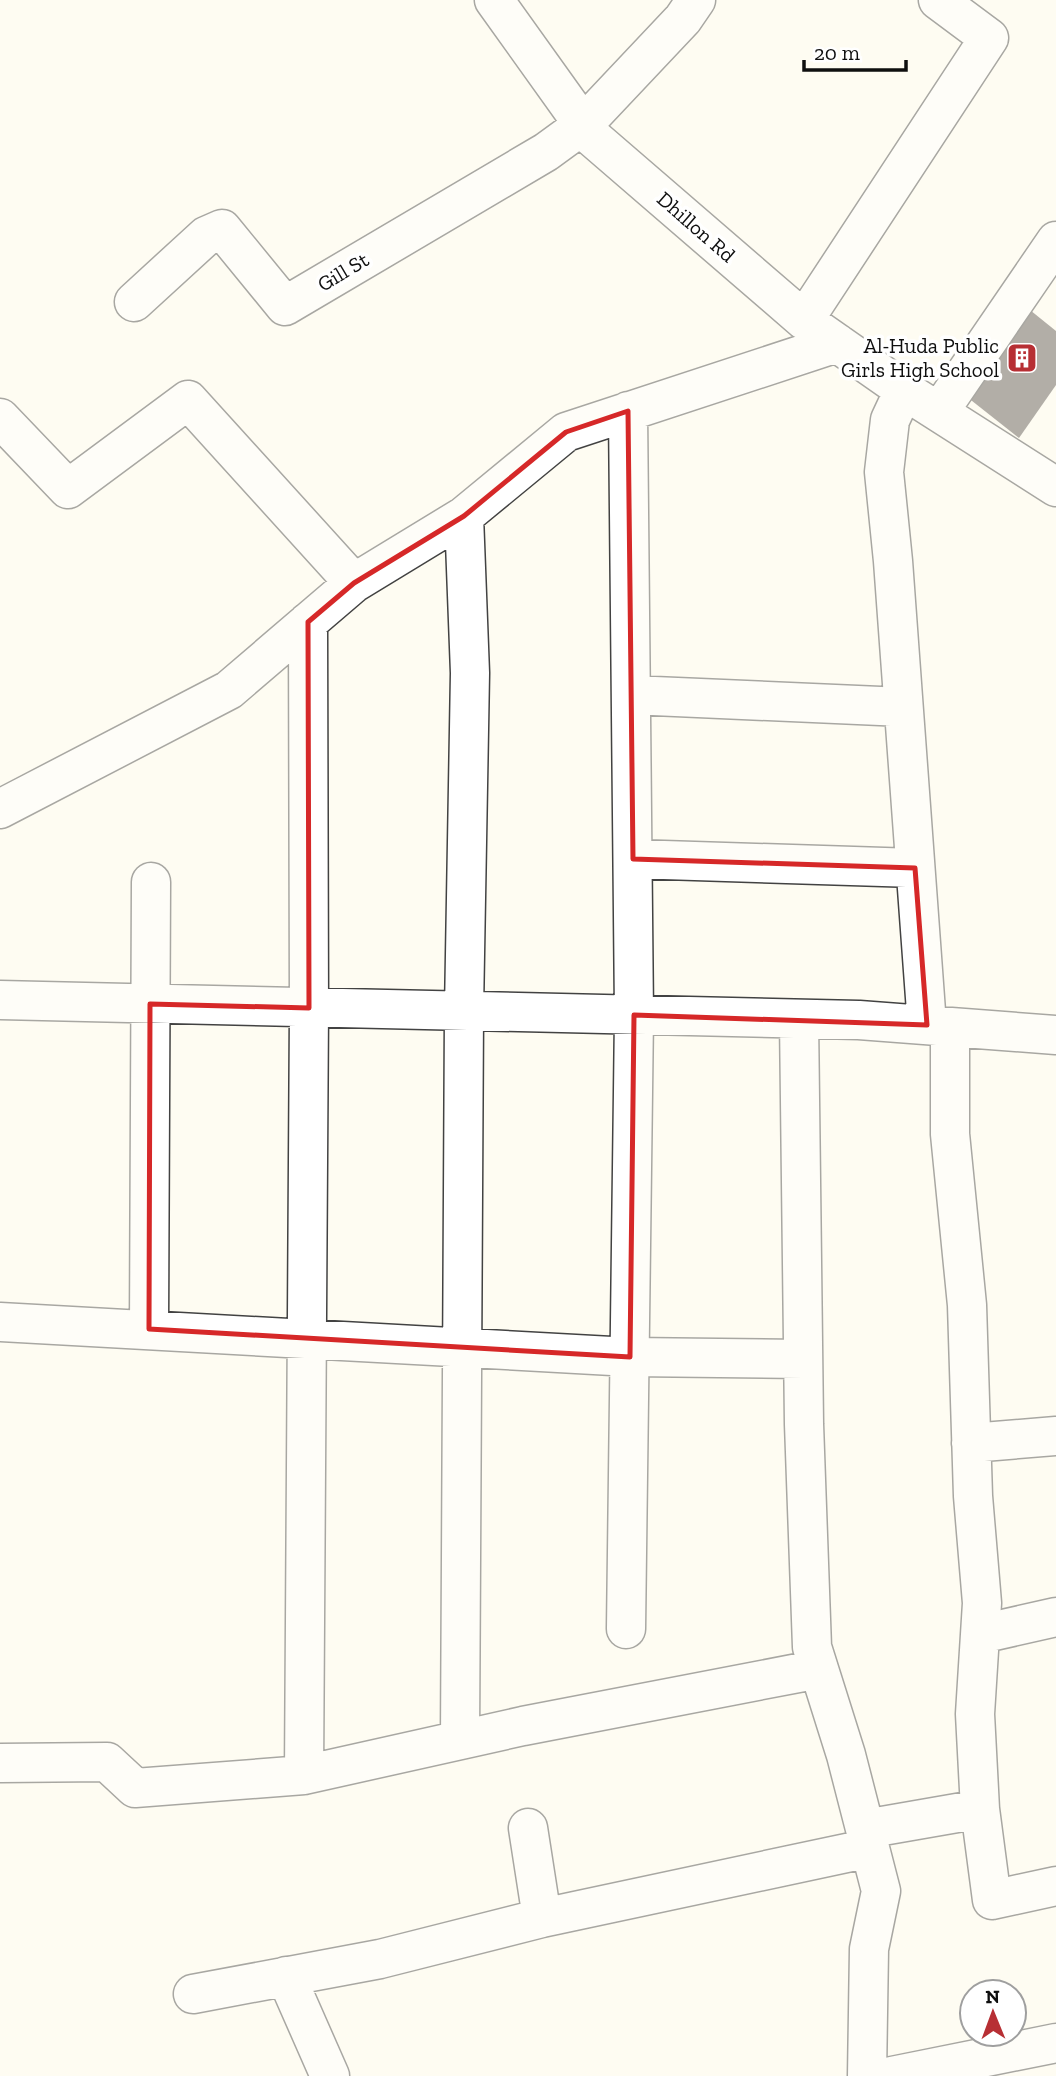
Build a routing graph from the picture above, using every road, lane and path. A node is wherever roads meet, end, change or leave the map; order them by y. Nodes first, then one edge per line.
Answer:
1 (494, 0) edge
2 (696, 0) edge
3 (938, 0) edge
4 (583, 125) junction
5 (1056, 241) edge
6 (134, 302) dead end
7 (804, 320) junction
8 (837, 343) junction
9 (904, 390) junction
10 (628, 411) junction
11 (939, 412) junction
12 (0, 418) edge
13 (1056, 487) edge
14 (464, 516) junction
15 (354, 583) junction
16 (308, 622) junction
17 (631, 695) junction
18 (903, 707) junction
19 (0, 809) edge
20 (632, 859) junction
21 (915, 867) junction
22 (150, 882) dead end
23 (0, 1000) edge
24 (150, 1004) junction
25 (309, 1008) junction
26 (464, 1011) junction
27 (634, 1015) junction
28 (799, 1019) junction
29 (939, 1026) junction
30 (1056, 1035) edge
31 (0, 1322) edge
32 (149, 1329) junction
33 (307, 1338) junction
34 (462, 1347) junction
35 (630, 1357) junction
36 (803, 1359) junction
37 (1056, 1436) edge
38 (971, 1443) junction
39 (1056, 1618) edge
40 (626, 1629) dead end
41 (981, 1634) junction
42 (819, 1669) junction
43 (460, 1740) junction
44 (0, 1763) edge
45 (304, 1775) junction
46 (980, 1809) junction
47 (528, 1828) dead end
48 (867, 1838) junction
49 (1056, 1886) edge
50 (542, 1918) junction
51 (286, 1976) junction
52 (193, 1994) dead end
53 (1056, 2043) edge
54 (330, 2076) edge
55 (867, 2076) edge
56 (892, 2076) edge

1 - 4 street, Dhillon Rd
2 - 4 street
3 - 7 street
4 - 6 street, Gill St
4 - 7 street, Dhillon Rd
5 - 11 street
7 - 8 street, Dhillon Rd
8 - 9 street, Dhillon Rd
8 - 10 street
9 - 11 street, Dhillon Rd
9 - 18 street
10 - 14 street
10 - 17 street
11 - 13 street, Dhillon Rd
12 - 15 street
14 - 15 street
14 - 26 street
15 - 16 street
16 - 19 street
16 - 25 street
17 - 18 street
17 - 20 street
18 - 21 street
20 - 21 street
20 - 27 street
21 - 29 street
22 - 24 street
23 - 24 street
24 - 25 street
24 - 32 street
25 - 26 street
25 - 33 street
26 - 27 street
26 - 34 street
27 - 28 street
27 - 35 street
28 - 29 street
28 - 36 street
29 - 30 street
29 - 38 street
31 - 32 street
32 - 33 street
33 - 34 street
33 - 45 street
34 - 35 street
34 - 43 street
35 - 36 street
35 - 40 street
36 - 42 street
37 - 38 street
38 - 41 street
39 - 41 street
41 - 46 street
42 - 43 street
42 - 48 street
43 - 45 street
44 - 45 street
46 - 48 street
46 - 49 street
47 - 50 street
48 - 50 street
48 - 55 street
50 - 51 street
51 - 52 street
51 - 54 street
53 - 56 street

